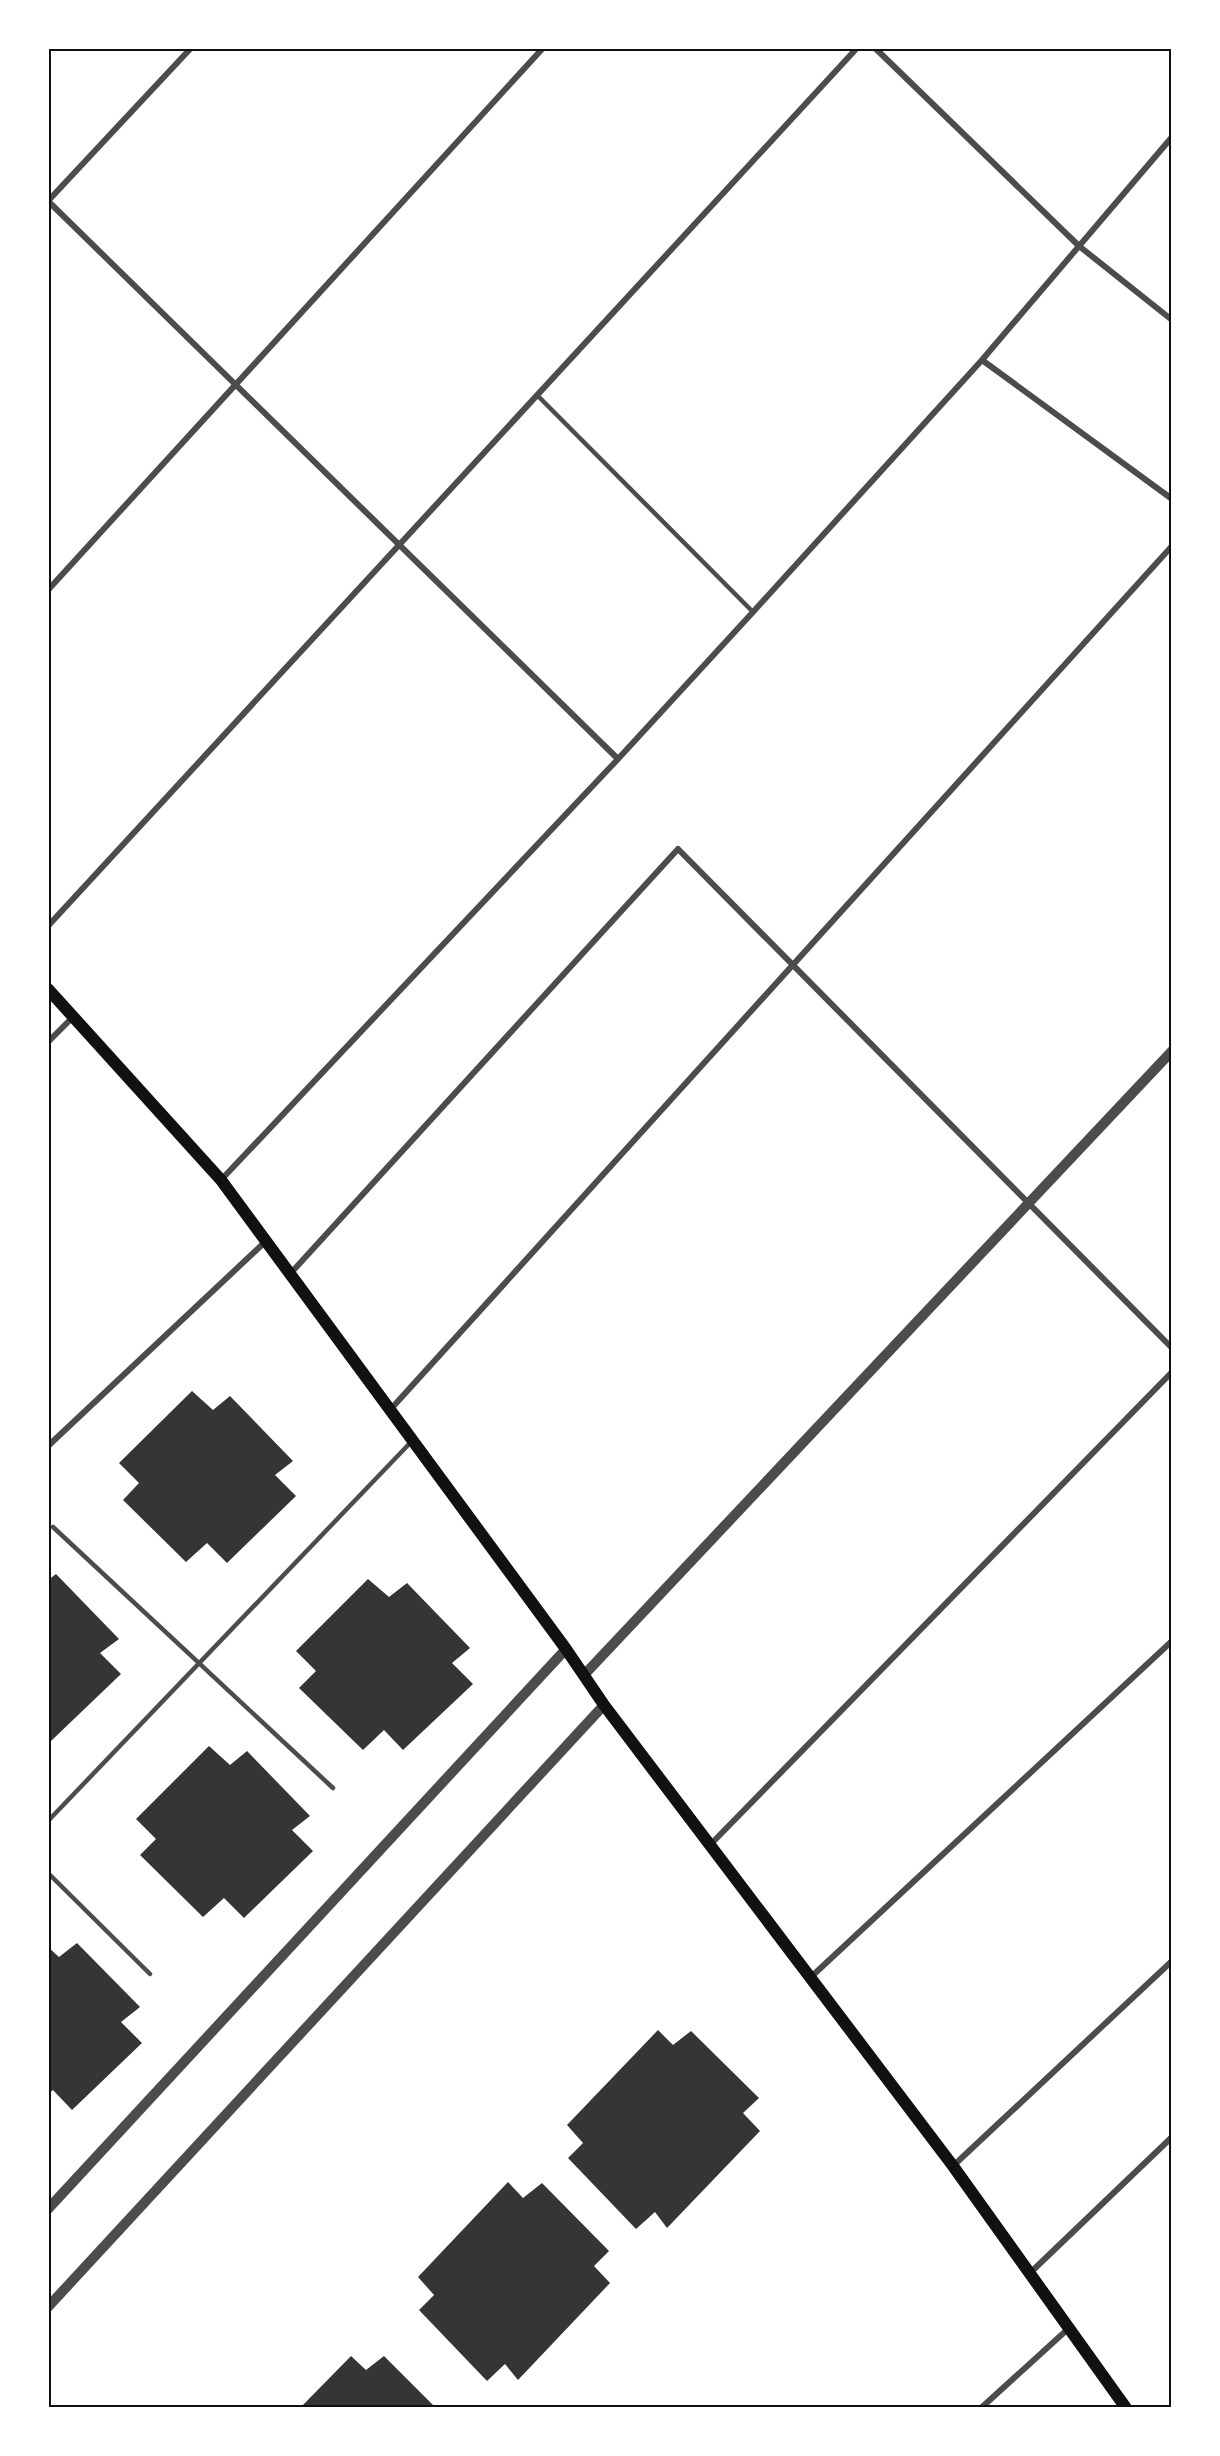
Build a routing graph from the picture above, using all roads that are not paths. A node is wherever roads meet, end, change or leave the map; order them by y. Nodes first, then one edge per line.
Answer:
1 (190, 48) edge
2 (543, 48) edge
3 (857, 48) edge
4 (875, 48) edge
5 (1172, 137) edge
6 (48, 201) edge
7 (1079, 246) junction
8 (1172, 320) edge
9 (982, 360) junction
10 (236, 386) junction
11 (537, 395) junction
12 (1172, 499) edge
13 (398, 545) junction
14 (1172, 546) edge
15 (48, 590) edge
16 (753, 612) junction
17 (618, 759) junction
18 (48, 926) edge
19 (794, 966) junction
20 (48, 989) edge
21 (74, 1016) junction
22 (48, 1042) edge
23 (1172, 1051) edge
24 (221, 1180) junction
25 (1029, 1203) junction
26 (266, 1241) junction
27 (290, 1274) junction
28 (1172, 1348) edge
29 (1172, 1372) edge
30 (390, 1410) junction
31 (412, 1440) junction
32 (48, 1446) edge
33 (52, 1527) dead end
34 (1172, 1641) edge
35 (566, 1649) junction
36 (199, 1663) junction
37 (584, 1675) junction
38 (604, 1705) junction
39 (333, 1788) dead end
40 (49, 1818) edge
41 (710, 1845) junction
42 (48, 1873) edge
43 (1172, 1961) edge
44 (150, 1974) dead end
45 (810, 1977) junction
46 (1172, 2137) edge
47 (953, 2166) junction
48 (48, 2209) edge
49 (1029, 2273) junction
50 (48, 2307) edge
51 (1069, 2328) junction
52 (981, 2408) edge
53 (1126, 2408) edge

1 - 6 street
2 - 10 street
3 - 11 street
4 - 7 street
5 - 7 street
6 - 10 street
7 - 8 street
7 - 9 street
9 - 12 street
9 - 16 street
10 - 13 street
10 - 15 street
11 - 13 street
11 - 16 lane
13 - 17 street
13 - 18 street
14 - 19 street
16 - 17 street
17 - 24 street
19 - 25 street
19 - 27 street
19 - 30 street
20 - 21 main road
21 - 22 street
21 - 24 main road
23 - 25 street
24 - 26 main road
25 - 28 street
25 - 37 street
26 - 27 main road
26 - 32 street
27 - 30 main road
29 - 41 street
30 - 31 main road
31 - 35 main road
31 - 36 lane
33 - 36 lane
34 - 45 street
35 - 37 main road
35 - 48 street
36 - 39 lane
36 - 40 lane
37 - 38 main road
38 - 41 main road
38 - 50 street
41 - 45 main road
42 - 44 lane
43 - 47 street
45 - 47 main road
46 - 49 street
47 - 49 main road
49 - 51 main road
51 - 52 street
51 - 53 main road

